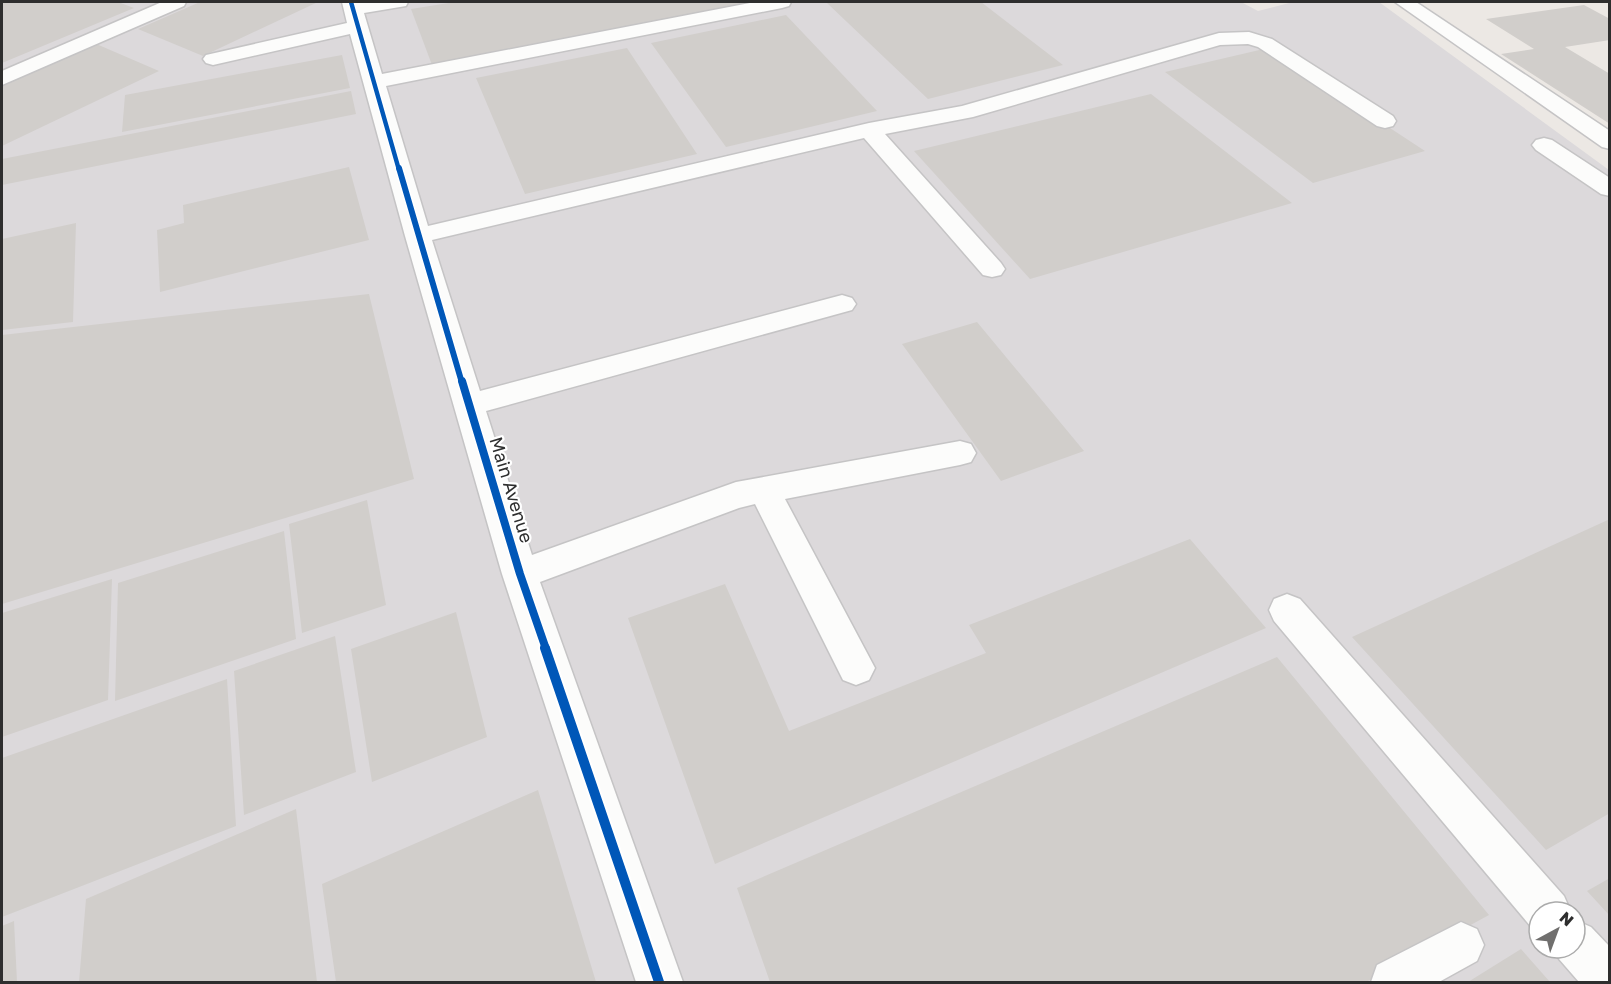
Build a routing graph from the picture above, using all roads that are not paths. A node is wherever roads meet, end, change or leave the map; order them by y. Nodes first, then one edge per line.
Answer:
1 (177, 2) edge
2 (399, 2) edge
3 (782, 2) edge
4 (1404, 2) edge
5 (354, 12) edge
6 (213, 59) dead end
7 (2, 79) edge
8 (375, 82) junction
9 (1386, 122) dead end
10 (870, 130) junction
11 (1610, 142) edge
12 (1544, 145) dead end
13 (1610, 189) edge
14 (418, 236) junction
15 (992, 269) dead end
16 (842, 304) dead end
17 (469, 405) junction
18 (960, 453) dead end
19 (764, 490) junction
20 (520, 574) junction
21 (1287, 610) dead end
22 (856, 668) dead end
23 (1538, 900) edge
24 (1461, 945) dead end
25 (1587, 957) edge
26 (659, 982) edge
27 (1394, 982) edge
28 (1609, 982) edge

1 - 7 street
2 - 5 street
3 - 8 street
4 - 11 street
5 - 6 street
5 - 8 street, Main Avenue
8 - 14 street, Main Avenue
9 - 10 street
10 - 14 street
10 - 15 street
12 - 13 street
14 - 17 street, Main Avenue
16 - 17 street
17 - 20 street, Main Avenue
18 - 19 street
19 - 20 street
19 - 22 street
20 - 26 street, Main Avenue
21 - 23 street
24 - 27 street
25 - 28 street

